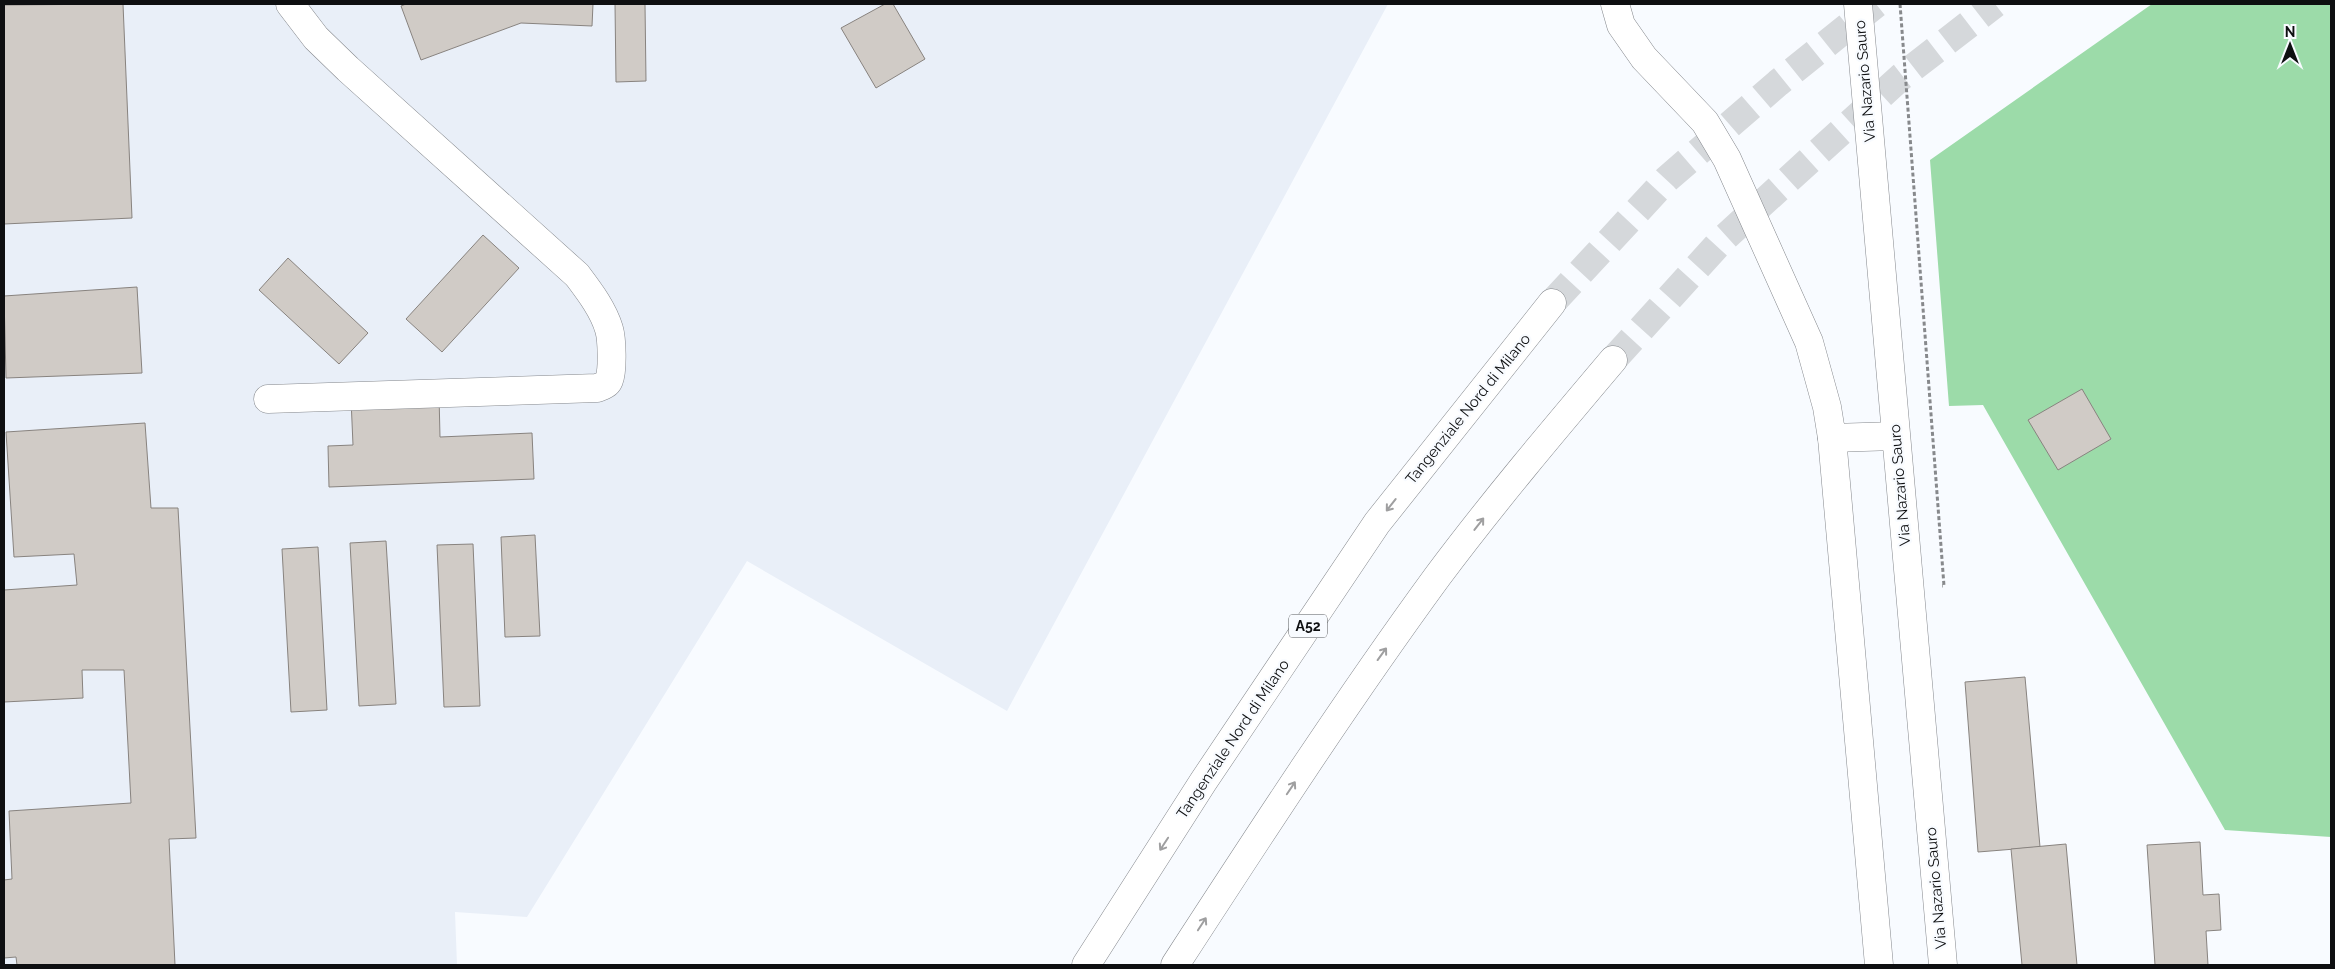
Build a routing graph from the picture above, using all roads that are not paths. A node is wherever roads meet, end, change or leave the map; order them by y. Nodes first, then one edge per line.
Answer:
1 (290, 4) edge
2 (1615, 4) edge
3 (1858, 4) edge
4 (1552, 303) tunnel mouth
5 (1613, 360) tunnel mouth
6 (268, 400) dead end
7 (1895, 436) junction
8 (1832, 438) junction
9 (1086, 965) edge
10 (1175, 965) edge
11 (1880, 965) edge
12 (1943, 965) edge

1 - 6 main road
2 - 8 main road
3 - 7 main road, Via Nazario Sauro
4 -> 9 main road, Tangenziale Nord di Milano / A52
10 -> 5 main road
7 - 8 main road
7 - 12 main road, Via Nazario Sauro
8 - 11 main road

